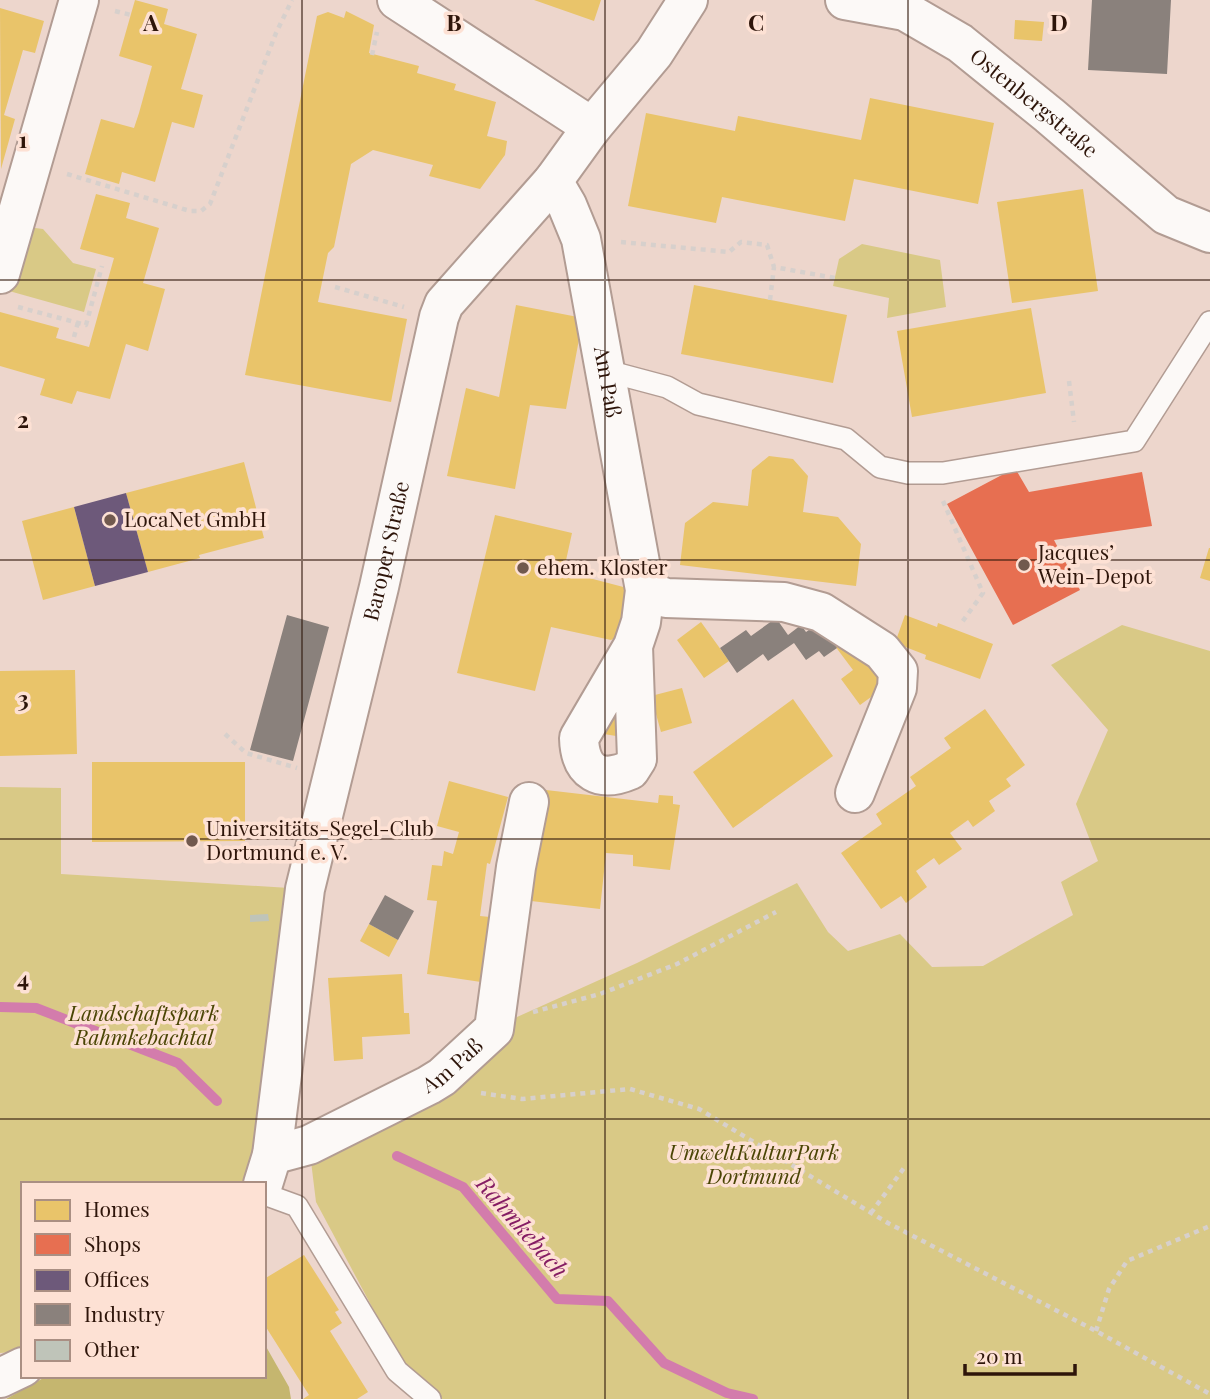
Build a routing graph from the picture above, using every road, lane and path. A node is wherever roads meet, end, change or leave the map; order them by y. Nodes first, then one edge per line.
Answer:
1 (79, 0) edge
2 (292, 0) edge
3 (397, 0) edge
4 (688, 0) edge
5 (845, 0) edge
6 (120, 12) dead end
7 (131, 15) dead end
8 (593, 127) junction
9 (33, 163) junction
10 (553, 181) junction
11 (1210, 233) edge
12 (581, 239) junction
13 (102, 267) dead end
14 (775, 267) junction
15 (835, 278) dead end
16 (335, 288) dead end
17 (6, 290) edge
18 (770, 300) dead end
19 (439, 317) junction
20 (78, 322) junction
21 (1210, 322) edge
22 (74, 337) dead end
23 (607, 372) junction
24 (1069, 381) dead end
25 (1078, 450) junction
26 (941, 497) dead end
27 (645, 590) junction
28 (960, 625) dead end
29 (633, 646) dead end
30 (225, 734) dead end
31 (285, 764) dead end
32 (855, 793) dead end
33 (529, 802) dead end
34 (776, 912) dead end
35 (494, 1029) junction
36 (442, 1077) junction
37 (904, 1168) dead end
38 (267, 1169) edge
39 (266, 1195) edge
40 (870, 1213) junction
41 (1210, 1226) edge
42 (1097, 1331) junction
43 (21, 1368) edge
44 (0, 1378) edge
45 (1210, 1394) edge
46 (430, 1399) edge

1 - 9 street
2 - 9 path
3 - 8 street
4 - 8 street, Baroper Straße
5 - 11 street, Ostenbergstraße
6 - 7 path
8 - 10 street, Baroper Straße
9 - 17 street
10 - 12 street, Am Paß
10 - 19 street, Baroper Straße
12 - 14 path
12 - 23 street, Am Paß
13 - 20 path
14 - 15 path
14 - 18 path
16 - 19 path
17 - 20 path
19 - 38 street, Baroper Straße
20 - 22 path
21 - 25 lane
23 - 25 lane
23 - 27 street, Am Paß
24 - 25 path
26 - 28 path
27 - 29 street, Am Paß
27 - 32 street
30 - 31 path
33 - 35 street, Am Paß
34 - 35 path
35 - 36 street, Am Paß
36 - 38 street, Am Paß
36 - 40 path
37 - 40 path
39 - 46 lane
40 - 42 path
41 - 42 path
42 - 45 path
43 - 44 street

